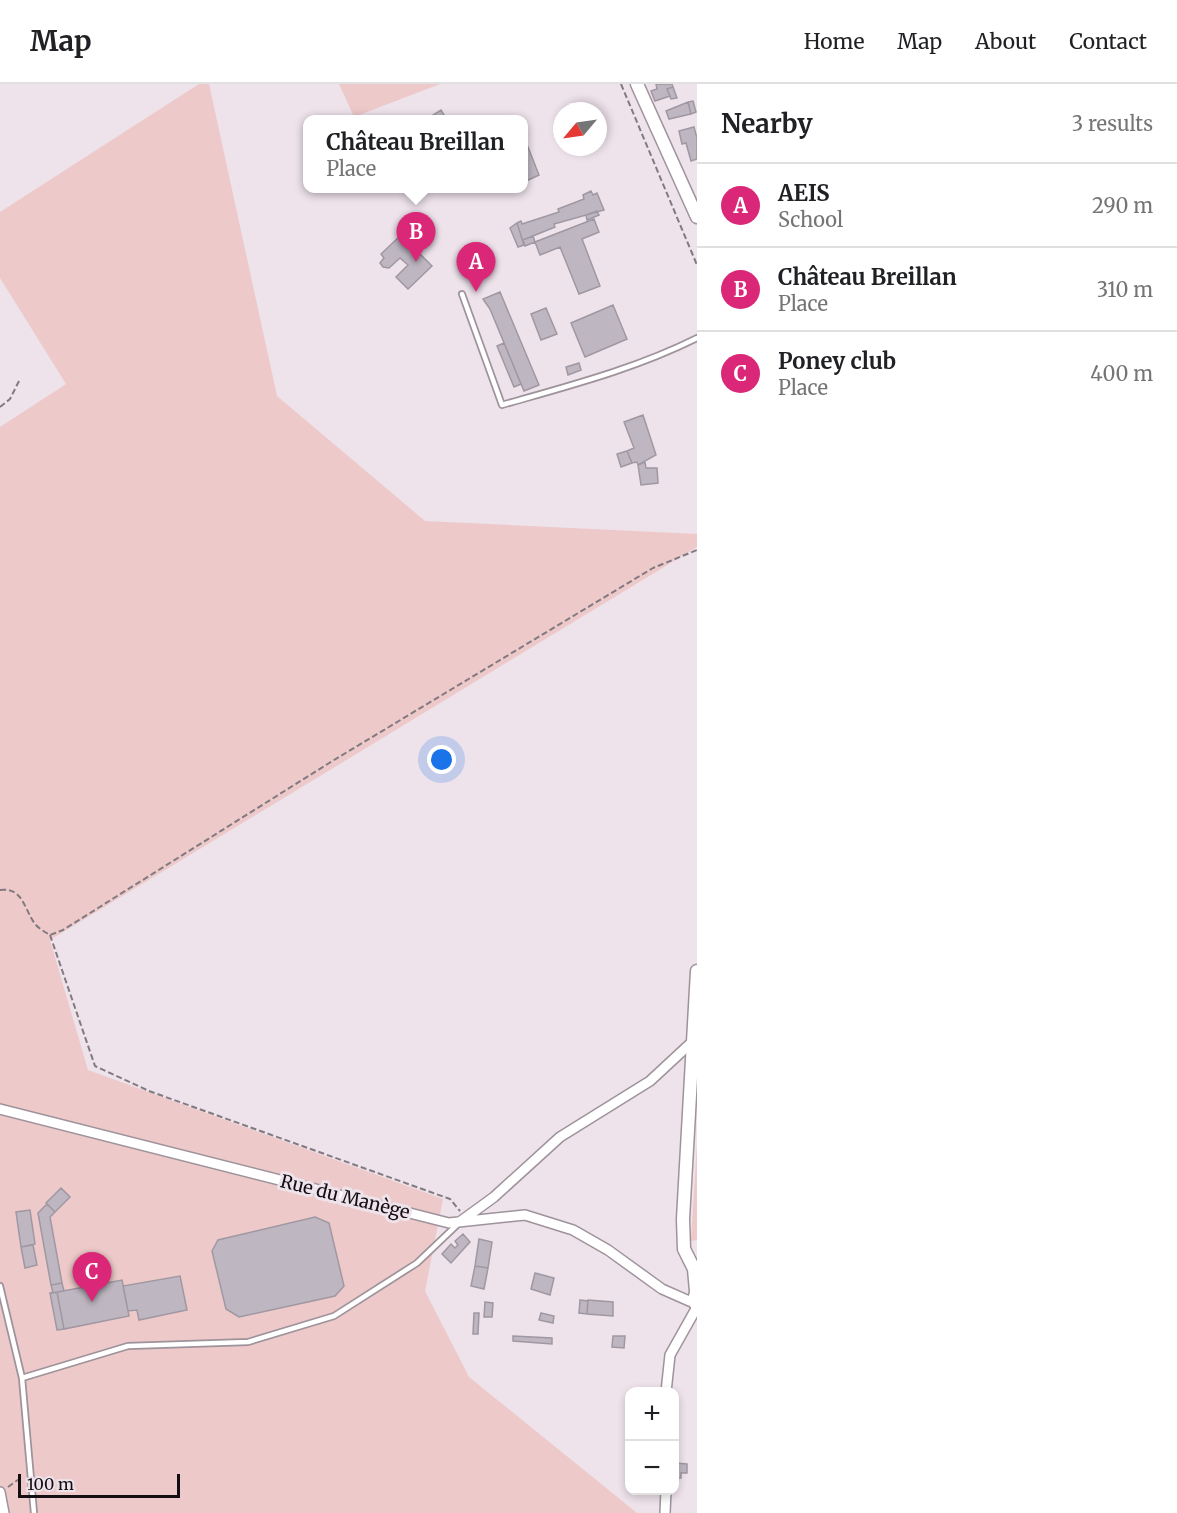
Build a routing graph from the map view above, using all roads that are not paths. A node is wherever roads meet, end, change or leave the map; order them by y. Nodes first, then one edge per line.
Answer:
1 (637, 84) edge
2 (697, 217) edge
3 (462, 294) dead end
4 (697, 338) edge
5 (697, 971) edge
6 (691, 1043) junction
7 (0, 1109) edge
8 (464, 1220) junction
9 (695, 1271) edge
10 (0, 1286) edge
11 (696, 1298) edge
12 (693, 1322) edge
13 (22, 1378) junction
14 (667, 1387) edge
15 (1, 1492) edge
16 (666, 1495) edge
17 (4, 1513) edge
18 (34, 1513) edge
19 (666, 1513) edge

1 - 2 street
3 - 4 lane
5 - 6 street
6 - 8 street
6 - 9 street
7 - 8 street, Rue du Manège
8 - 11 street, Rue du Manège
8 - 13 lane
9 - 11 street
10 - 13 lane
11 - 12 street
12 - 14 street
13 - 18 lane
15 - 17 street
16 - 19 street

